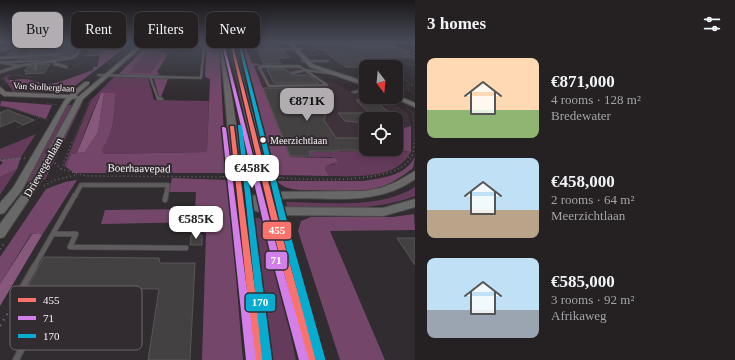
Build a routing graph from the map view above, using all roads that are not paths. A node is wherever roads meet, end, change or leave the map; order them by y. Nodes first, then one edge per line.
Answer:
1 (66, 59) edge
2 (117, 59) edge
3 (125, 59) edge
4 (203, 59) edge
5 (224, 59) edge
6 (235, 59) edge
7 (304, 59) edge
8 (54, 61) junction
9 (328, 61) dead end
10 (1, 62) edge
11 (306, 62) junction
12 (10, 64) junction
13 (36, 64) junction
14 (0, 66) edge
15 (20, 66) junction
16 (66, 67) dead end
17 (302, 70) junction
18 (292, 73) dead end
19 (0, 74) edge
20 (334, 74) junction
21 (98, 75) junction
22 (106, 75) junction
23 (150, 77) junction
24 (359, 84) edge
25 (359, 90) edge
26 (354, 92) dead end
27 (1, 94) edge
28 (78, 98) junction
29 (162, 99) dead end
30 (403, 101) edge
31 (415, 108) edge
32 (415, 174) edge
33 (165, 200) dead end
34 (415, 203) edge
35 (240, 204) junction
36 (271, 204) junction
37 (0, 210) edge
38 (0, 233) edge
39 (54, 234) junction
40 (186, 248) dead end
41 (24, 286) edge
42 (21, 350) edge
43 (16, 360) edge
44 (259, 360) edge
45 (312, 360) edge

1 - 8 street
2 - 21 street
3 - 22 street
4 - 23 lane
5 - 35 main road
6 - 36 main road
7 - 11 street
8 - 13 street
8 - 16 street
9 - 11 lane
10 - 12 street
10 - 13 lane
11 - 20 street
12 - 14 street
12 - 15 street
13 - 15 street
15 - 19 street
17 - 17 lane
17 - 18 lane
17 - 20 lane
20 - 24 street
21 - 22 lane
21 - 28 street
22 - 23 lane
22 - 28 street
23 - 29 lane
25 - 26 street
27 - 28 street, Van Stolberglaan
28 - 37 street, Driewegenlaan
28 - 38 street, Driewegenlaan
30 - 31 street
32 - 36 street
33 - 39 lane
34 - 36 street
35 - 36 street
35 - 44 main road
36 - 45 main road
39 - 40 lane
39 - 41 lane
42 - 43 lane

